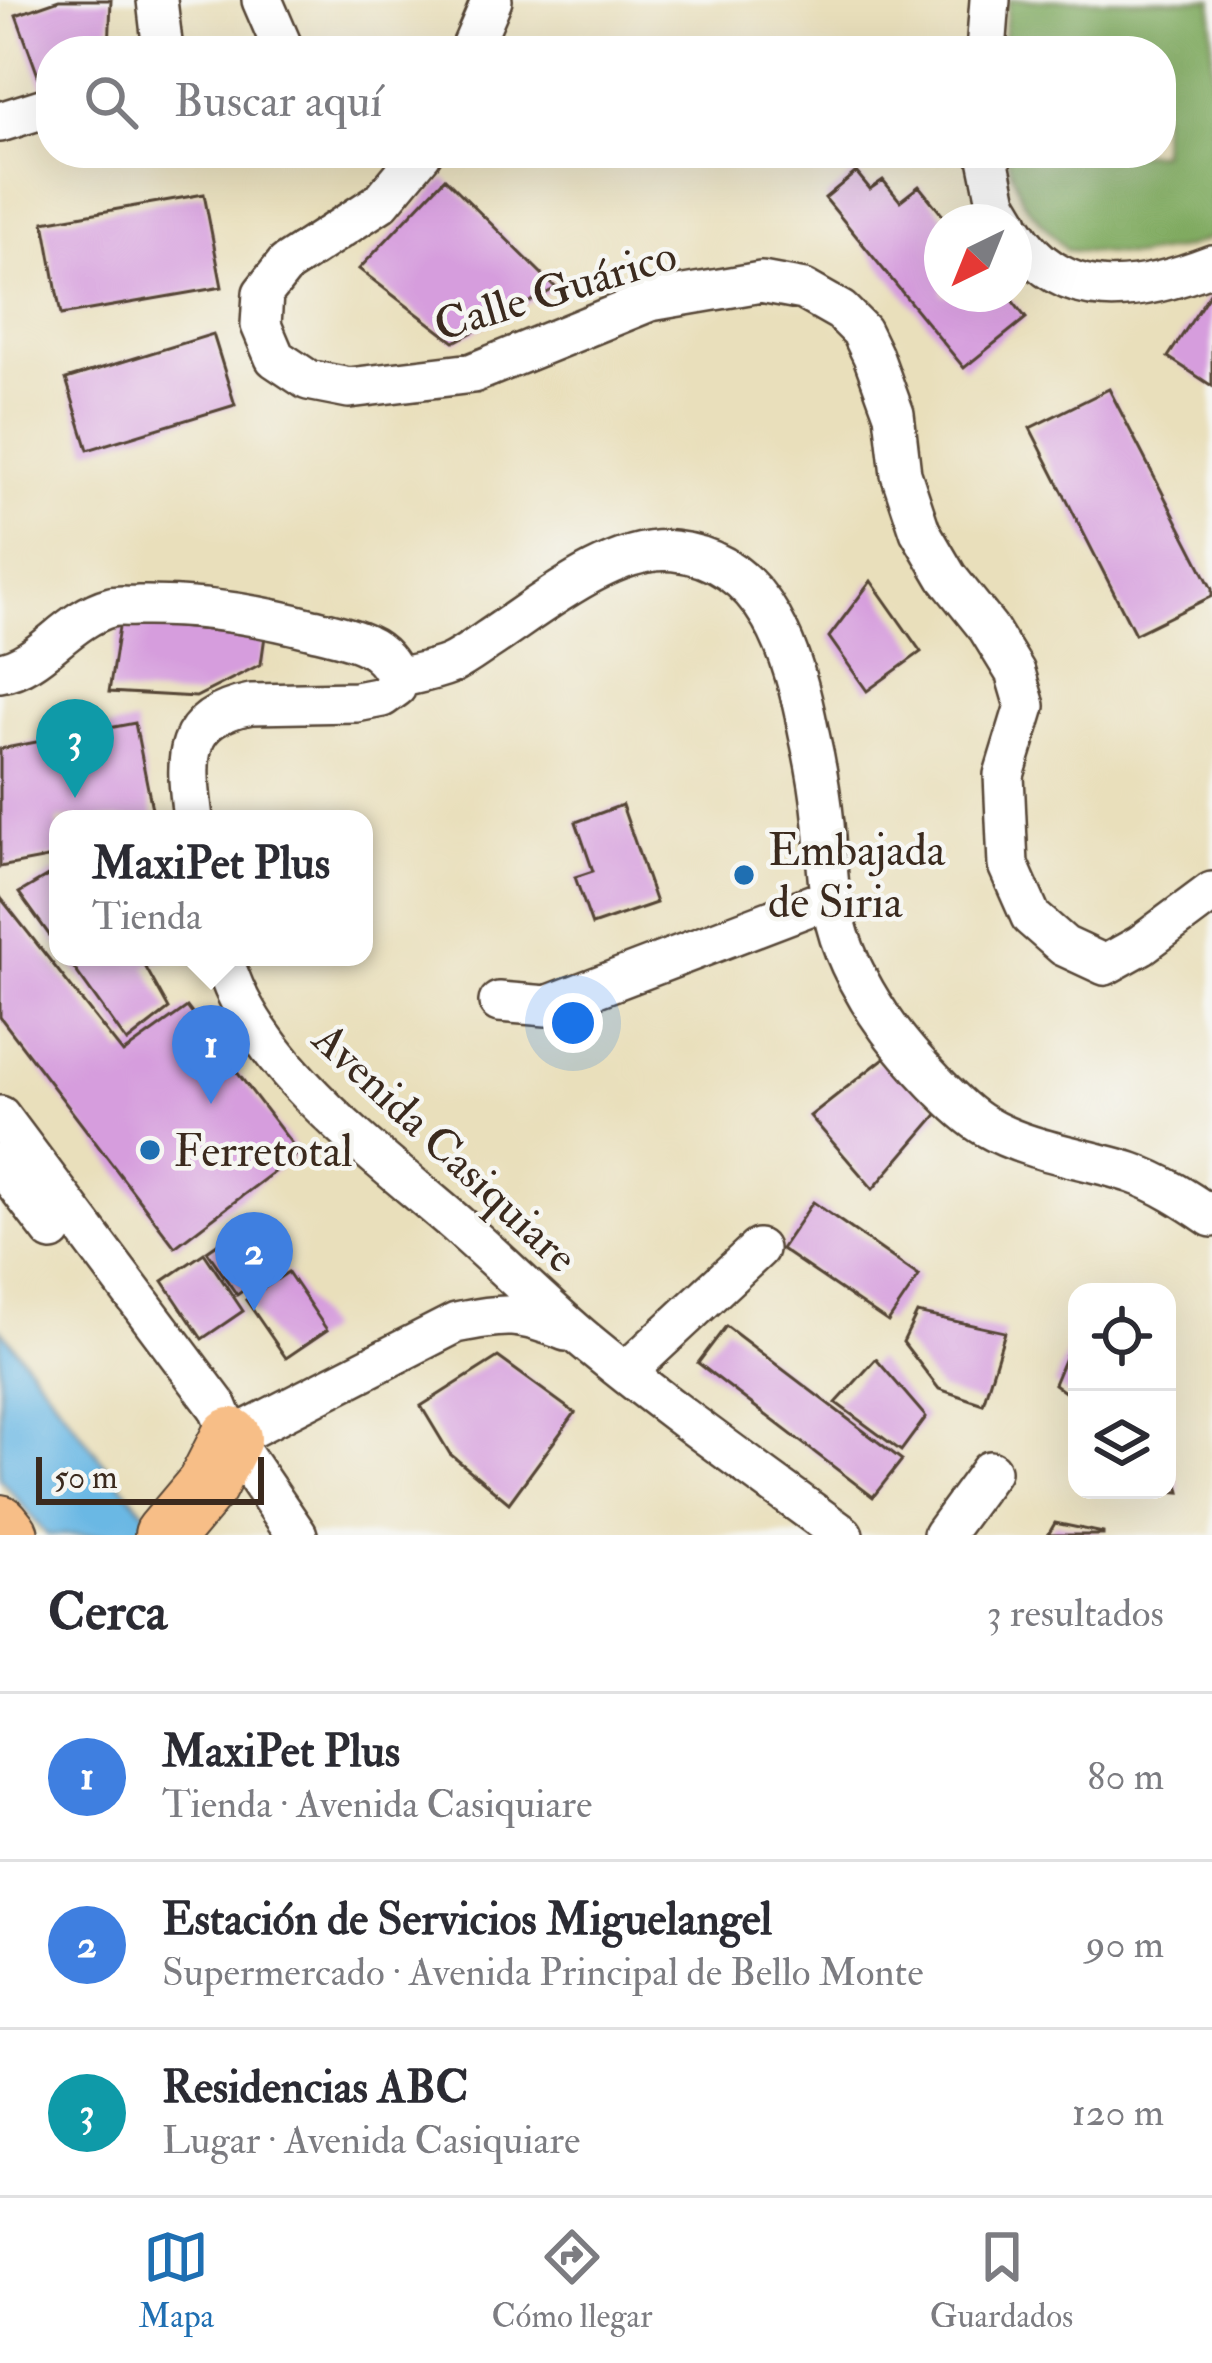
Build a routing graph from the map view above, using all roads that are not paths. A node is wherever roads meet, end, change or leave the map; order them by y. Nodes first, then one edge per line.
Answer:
1 (157, 0) edge
2 (262, 0) edge
3 (492, 0) edge
4 (990, 0) edge
5 (161, 36) edge
6 (278, 36) edge
7 (476, 36) edge
8 (987, 36) edge
9 (36, 111) edge
10 (0, 122) edge
11 (409, 168) edge
12 (990, 168) edge
13 (998, 204) edge
14 (1032, 253) edge
15 (1212, 265) edge
16 (0, 672) edge
17 (397, 678) junction
18 (192, 810) edge
19 (1212, 892) edge
20 (830, 898) junction
21 (226, 966) edge
22 (500, 1002) dead end
23 (0, 1116) edge
24 (0, 1162) edge
25 (1212, 1216) edge
26 (465, 1232) junction
27 (758, 1249) dead end
28 (456, 1323) junction
29 (581, 1337) junction
30 (626, 1372) junction
31 (231, 1438) junction
32 (990, 1471) dead end
33 (180, 1519) edge
34 (0, 1526) edge
35 (8, 1535) edge
36 (297, 1535) edge
37 (843, 1535) edge
38 (943, 1535) edge

1 - 5 street
2 - 6 street
3 - 7 street
4 - 8 street
9 - 10 street
11 - 19 street, Calle Guárico
12 - 13 street
14 - 15 street
16 - 17 street
17 - 18 street
17 - 20 street
20 - 22 street
20 - 25 street
21 - 26 street, Avenida Casiquiare
23 - 31 street
24 - 31 street
26 - 28 street
26 - 29 street, Avenida Casiquiare
27 - 30 street
28 - 29 street
28 - 31 street
29 - 30 street
30 - 37 street
31 - 33 highway
31 - 36 street
32 - 38 street
34 - 35 highway

